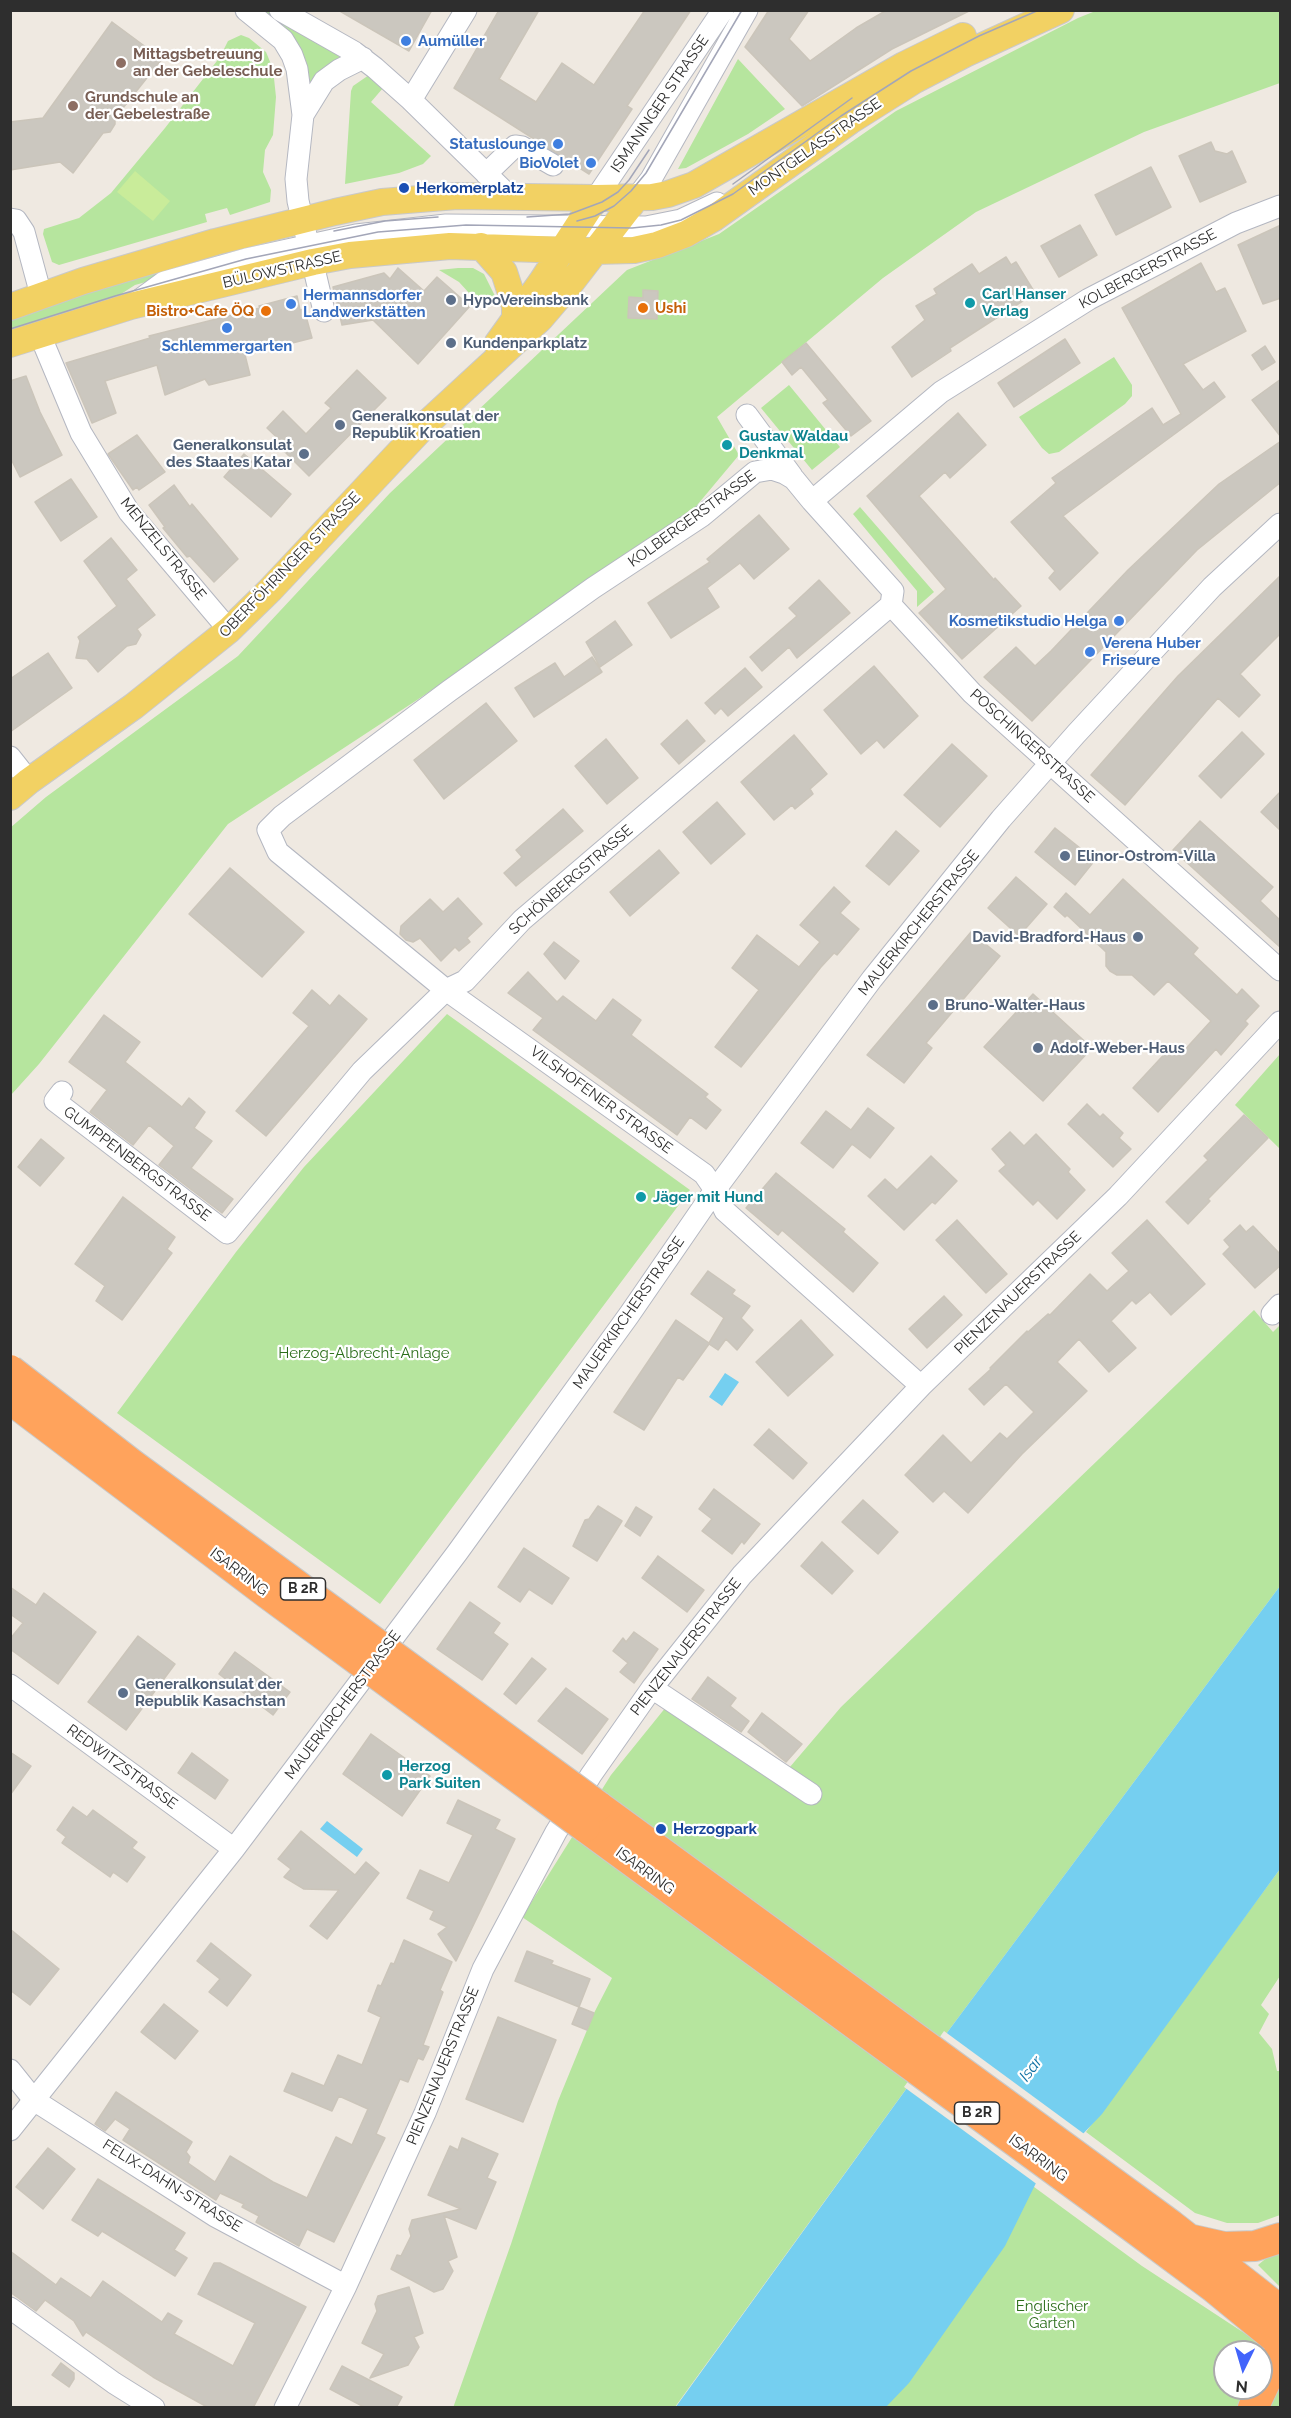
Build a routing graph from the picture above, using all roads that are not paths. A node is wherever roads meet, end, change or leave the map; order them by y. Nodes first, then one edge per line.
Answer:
1 (246, 10) edge
2 (280, 10) edge
3 (466, 10) edge
4 (723, 10) edge
5 (747, 10) edge
6 (1020, 10) edge
7 (1039, 10) edge
8 (1061, 10) edge
9 (363, 58) junction
10 (411, 99) junction
11 (303, 115) junction
12 (553, 165) dead end
13 (486, 174) junction
14 (510, 197) junction
15 (637, 197) junction
16 (1281, 206) edge
17 (10, 219) edge
18 (580, 222) junction
19 (308, 242) junction
20 (481, 246) junction
21 (41, 295) junction
22 (131, 306) junction
23 (10, 307) edge
24 (324, 311) dead end
25 (515, 318) junction
26 (40, 335) junction
27 (10, 344) edge
28 (469, 383) junction
29 (747, 415) dead end
30 (794, 479) junction
31 (812, 501) junction
32 (1281, 524) edge
33 (891, 605) junction
34 (229, 630) junction
35 (10, 757) edge
36 (1050, 763) junction
37 (20, 789) edge
38 (268, 830) joint
39 (1281, 970) edge
40 (446, 990) junction
41 (1281, 1022) edge
42 (62, 1092) dead end
43 (715, 1190) junction
44 (227, 1233) joint
45 (10, 1370) edge
46 (921, 1386) junction
47 (10, 1399) edge
48 (10, 1685) edge
49 (652, 1688) junction
50 (811, 1794) dead end
51 (592, 1816) junction
52 (234, 1849) junction
53 (10, 2070) edge
54 (34, 2100) junction
55 (10, 2130) edge
56 (1172, 2237) junction
57 (1281, 2238) edge
58 (346, 2286) junction
59 (10, 2308) edge
60 (1278, 2329) edge
61 (154, 2408) edge
62 (285, 2408) edge
63 (1253, 2408) edge

1 - 11 street
2 - 9 street
3 - 10 street
4 - 18 street, ISMANINGER STRASSE
5 - 15 street, ISMANINGER STRASSE
6 - 15 main road, MONTGELASSTRASSE
7 - 18 street
8 - 18 main road, MONTGELASSTRASSE
9 - 10 street
9 - 11 street
10 - 13 street
11 - 19 street
12 - 13 street
13 - 14 street
14 - 18 main road
14 - 19 main road
15 - 18 main road, MONTGELASSTRASSE
16 - 31 street, KOLBERGERSTRASSE
17 - 21 street
18 - 19 street
18 - 20 main road, BÜLOWSTRASSE
18 - 25 main road, OBERFÖHRINGER STRASSE
18 - 28 main road, OBERFÖHRINGER STRASSE
19 - 20 main road, BÜLOWSTRASSE
19 - 21 main road, BÜLOWSTRASSE
19 - 22 main road, BÜLOWSTRASSE
19 - 22 street
19 - 24 street
20 - 25 main road
21 - 23 main road, BÜLOWSTRASSE
22 - 26 main road, BÜLOWSTRASSE
25 - 28 main road, OBERFÖHRINGER STRASSE
26 - 27 main road, BÜLOWSTRASSE
26 - 34 street, MENZELSTRASSE
28 - 34 main road, OBERFÖHRINGER STRASSE
29 - 30 street
30 - 31 street
30 - 38 street, KOLBERGERSTRASSE
31 - 33 street, POSCHINGERSTRASSE
32 - 36 street, MAUERKIRCHERSTRASSE
33 - 36 street, POSCHINGERSTRASSE
33 - 40 street, SCHÖNBERGSTRASSE
34 - 37 main road, OBERFÖHRINGER STRASSE
35 - 37 street
36 - 39 street, POSCHINGERSTRASSE
36 - 43 street, MAUERKIRCHERSTRASSE
38 - 40 street, VILSHOFENER STRASSE
40 - 43 street, VILSHOFENER STRASSE
40 - 44 street, SCHÖNBERGSTRASSE
41 - 46 street, PIENZENAUERSTRASSE
42 - 44 street, GUMPPENBERGSTRASSE
43 - 46 street, VILSHOFENER STRASSE
43 - 52 street, MAUERKIRCHERSTRASSE
45 - 51 highway, ISARRING / B 2R, bridge
46 - 49 street, PIENZENAUERSTRASSE
47 - 51 highway, ISARRING / B 2R, bridge
48 - 52 street, REDWITZSTRASSE
49 - 50 street
49 - 58 street, PIENZENAUERSTRASSE
51 - 56 highway, ISARRING / B 2R
52 - 54 street, MAUERKIRCHERSTRASSE
53 - 54 street, FELIX-DAHN-STRASSE
54 - 55 street, MAUERKIRCHERSTRASSE
54 - 58 street, FELIX-DAHN-STRASSE
56 - 57 highway
56 - 60 highway, ISARRING / B 2R
58 - 62 street, PIENZENAUERSTRASSE
59 - 61 street
60 - 63 highway

